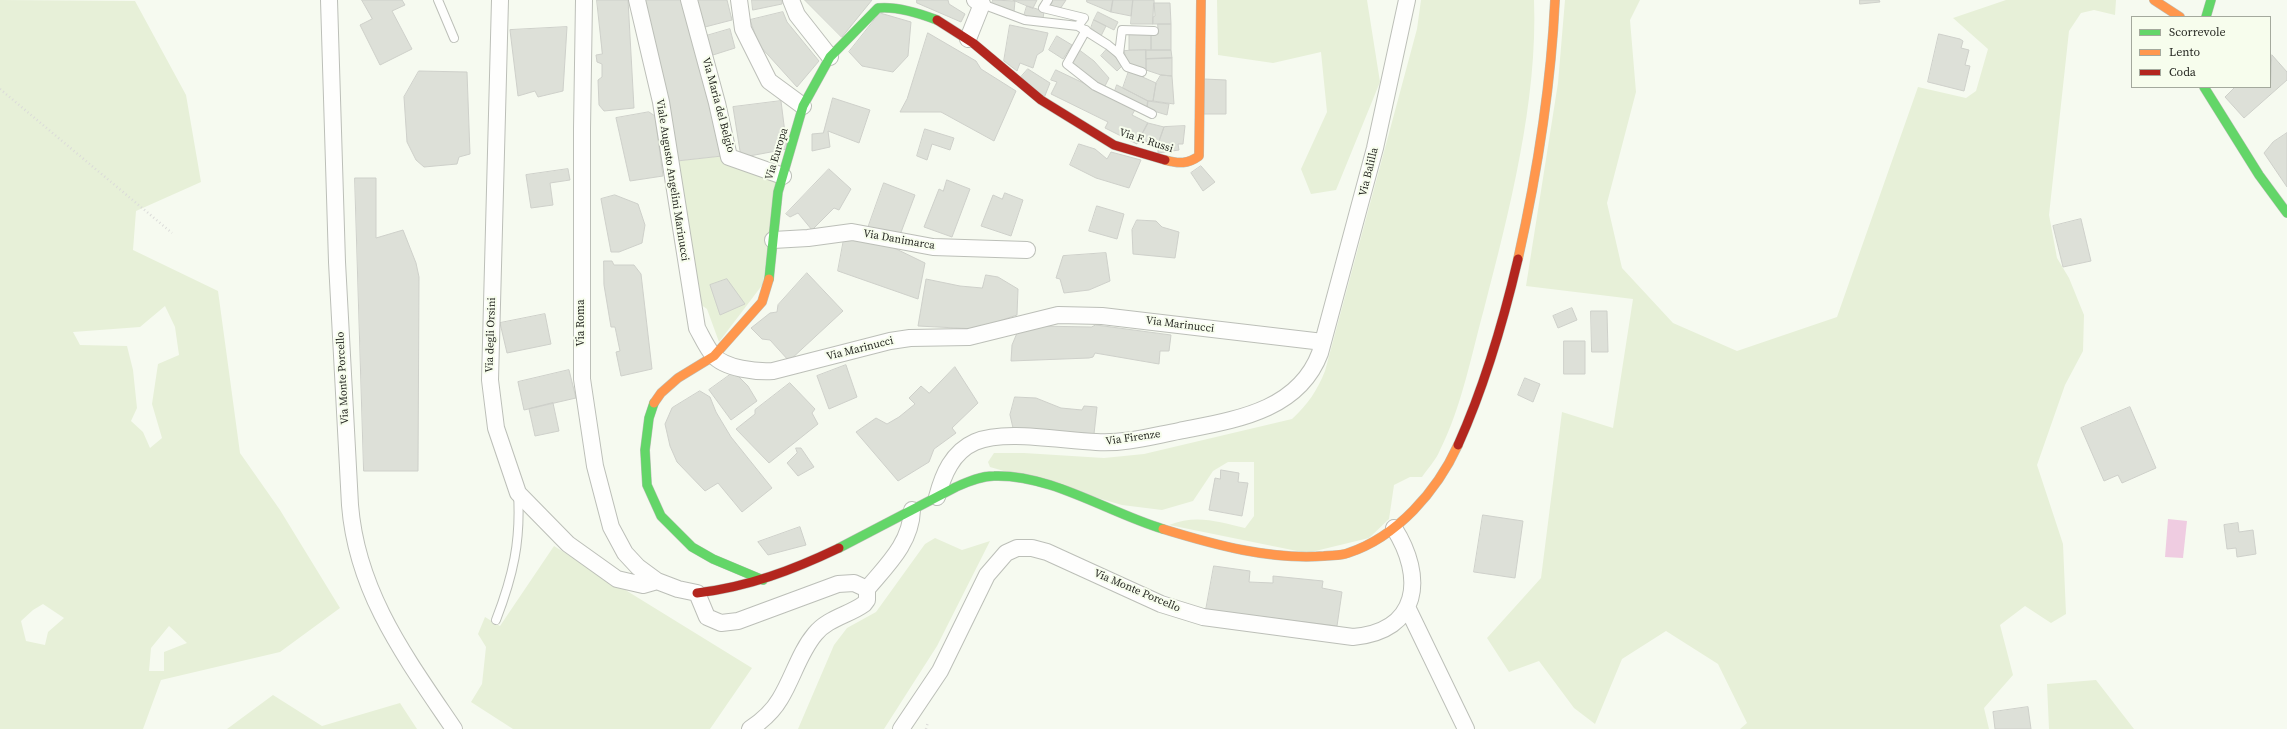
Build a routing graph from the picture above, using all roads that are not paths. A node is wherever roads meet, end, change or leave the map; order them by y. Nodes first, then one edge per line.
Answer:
1 (329, 0) edge
2 (438, 0) edge
3 (500, 0) edge
4 (584, 0) edge
5 (637, 0) edge
6 (689, 0) edge
7 (739, 0) edge
8 (791, 0) edge
9 (907, 0) edge
10 (1048, 0) edge
11 (1201, 0) edge
12 (1407, 0) edge
13 (1555, 0) edge
14 (2154, 0) edge
15 (979, 2) edge
16 (919, 13) junction
17 (2178, 16) edge
18 (1078, 26) junction
19 (1086, 30) junction
20 (1154, 31) dead end
21 (454, 38) dead end
22 (968, 39) junction
23 (1119, 54) junction
24 (830, 57) junction
25 (1142, 72) dead end
26 (2205, 88) edge
27 (803, 106) junction
28 (1152, 114) dead end
29 (783, 176) junction
30 (2287, 213) edge
31 (773, 240) junction
32 (1027, 250) dead end
33 (1323, 342) junction
34 (714, 356) junction
35 (518, 493) junction
36 (937, 497) junction
37 (912, 510) junction
38 (1394, 528) junction
39 (763, 580) junction
40 (657, 581) junction
41 (867, 589) junction
42 (697, 593) junction
43 (1408, 609) junction
44 (496, 620) dead end
45 (454, 729) edge
46 (750, 729) edge
47 (901, 729) edge
48 (1466, 729) edge

1 - 45 street, Via Monte Porcello
2 - 21 lane
3 - 35 street, Via degli Orsini
4 - 40 street, Via Roma
5 - 34 street, Viale Augusto Angelini Marinucci
6 - 29 street, Via Maria del Belgio
7 - 27 street
8 - 24 street
9 - 16 street
10 - 18 lane
11 - 22 street, Via F. Russi
12 - 33 street, Via Balilla
13 - 38 street
14 - 17 street
15 - 18 lane
15 - 22 street
16 - 22 street, Via F. Russi
16 - 24 street, Via Europa
18 - 19 lane
19 - 23 lane
19 - 28 lane
20 - 23 lane
23 - 25 lane
24 - 27 street, Via Europa
26 - 30 street
27 - 29 street, Via Europa
29 - 31 street, Via Europa
31 - 32 street, Via Danimarca
31 - 34 street, Via Europa
33 - 34 street, Via Marinucci
33 - 36 street, Via Firenze
34 - 39 street
35 - 40 street, Via degli Orsini
35 - 44 lane
36 - 37 street
36 - 38 street
37 - 39 street
37 - 41 street
38 - 43 street
39 - 42 street
40 - 42 street, Via Roma
41 - 42 street
41 - 46 street
43 - 47 street, Via Monte Porcello
43 - 48 street

